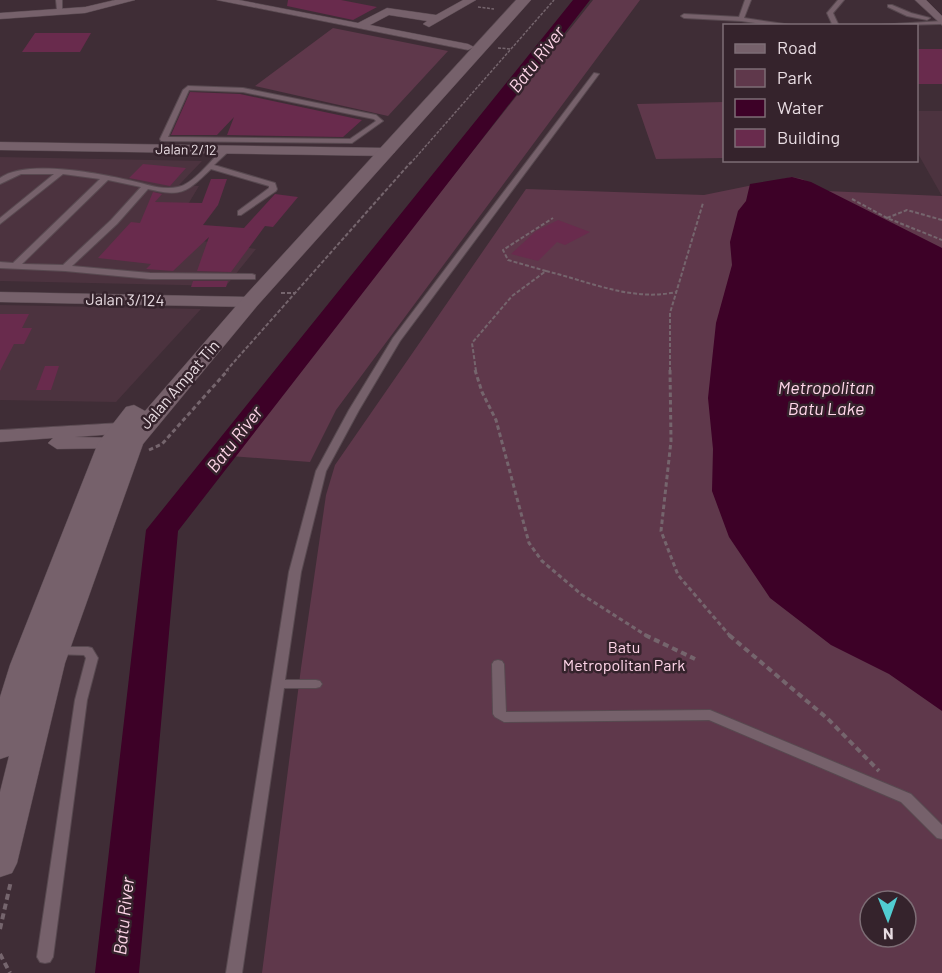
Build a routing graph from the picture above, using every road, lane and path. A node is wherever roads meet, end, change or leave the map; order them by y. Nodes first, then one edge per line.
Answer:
1 (118, 0) edge
2 (130, 0) edge
3 (471, 0) edge
4 (512, 0) edge
5 (524, 0) edge
6 (554, 0) edge
7 (748, 0) edge
8 (841, 0) edge
9 (920, 0) edge
10 (229, 1) edge
11 (59, 5) edge
12 (890, 6) dead end
13 (0, 15) edge
14 (684, 16) dead end
15 (438, 19) junction
16 (741, 19) junction
17 (939, 20) edge
18 (780, 24) edge
19 (835, 24) edge
20 (890, 24) edge
21 (358, 27) junction
22 (499, 30) junction
23 (408, 36) junction
24 (468, 47) junction
25 (494, 47) dead end
26 (511, 49) junction
27 (596, 74) dead end
28 (161, 144) junction
29 (0, 146) edge
30 (226, 150) junction
31 (380, 152) junction
32 (212, 167) junction
33 (61, 172) junction
34 (106, 177) junction
35 (0, 182) edge
36 (145, 187) junction
37 (852, 199) dead end
38 (703, 203) dead end
39 (241, 213) dead end
40 (553, 218) dead end
41 (887, 218) junction
42 (942, 220) edge
43 (0, 222) edge
44 (942, 240) edge
45 (0, 265) edge
46 (15, 266) junction
47 (65, 268) junction
48 (546, 271) junction
49 (252, 277) junction
50 (677, 292) junction
51 (0, 297) edge
52 (240, 301) junction
53 (0, 436) edge
54 (126, 438) junction
55 (0, 442) edge
56 (54, 651) junction
57 (695, 659) dead end
58 (498, 664) dead end
59 (278, 687) junction
60 (316, 687) dead end
61 (0, 747) edge
62 (882, 775) dead end
63 (942, 834) edge
64 (0, 863) edge
65 (0, 954) edge
66 (45, 957) dead end
67 (10, 973) edge
68 (234, 973) edge

1 - 11 street
2 - 13 street
3 - 15 street
4 - 24 street, Jalan Ampat Tin
5 - 22 street, Jalan Ampat Tin
6 - 26 path
7 - 16 lane
8 - 19 lane
9 - 17 street
10 - 21 street
11 - 13 street
12 - 17 lane
14 - 16 lane
15 - 21 street
15 - 23 street
16 - 18 lane
17 - 20 lane
21 - 23 street
22 - 24 street
22 - 31 street, Jalan Ampat Tin
23 - 24 street
24 - 31 street, Jalan Ampat Tin
25 - 26 path
26 - 54 path
27 - 59 lane
28 - 28 lane
28 - 29 street, Jalan 2/12
28 - 30 street, Jalan 2/12
30 - 31 street, Jalan 2/12
30 - 32 lane
31 - 49 street, Jalan Ampat Tin
31 - 52 street, Jalan Ampat Tin
32 - 36 lane
32 - 39 lane
33 - 34 lane
33 - 35 lane
33 - 43 lane
34 - 36 lane
34 - 46 lane
36 - 47 lane
37 - 41 path
38 - 50 path
40 - 48 path
41 - 42 path
41 - 44 path
45 - 46 lane
46 - 47 lane
47 - 49 lane
48 - 50 path
48 - 57 path
49 - 52 street, Jalan Ampat Tin
50 - 62 path
51 - 52 street, Jalan 3/124
52 - 54 street, Jalan Ampat Tin
53 - 54 street
54 - 55 street
54 - 56 street, Jalan Ampat Tin
54 - 61 street, Jalan Ampat Tin
56 - 64 street, Jalan Ampat Tin
56 - 66 lane
58 - 63 lane
59 - 60 lane
59 - 68 lane
65 - 67 path

